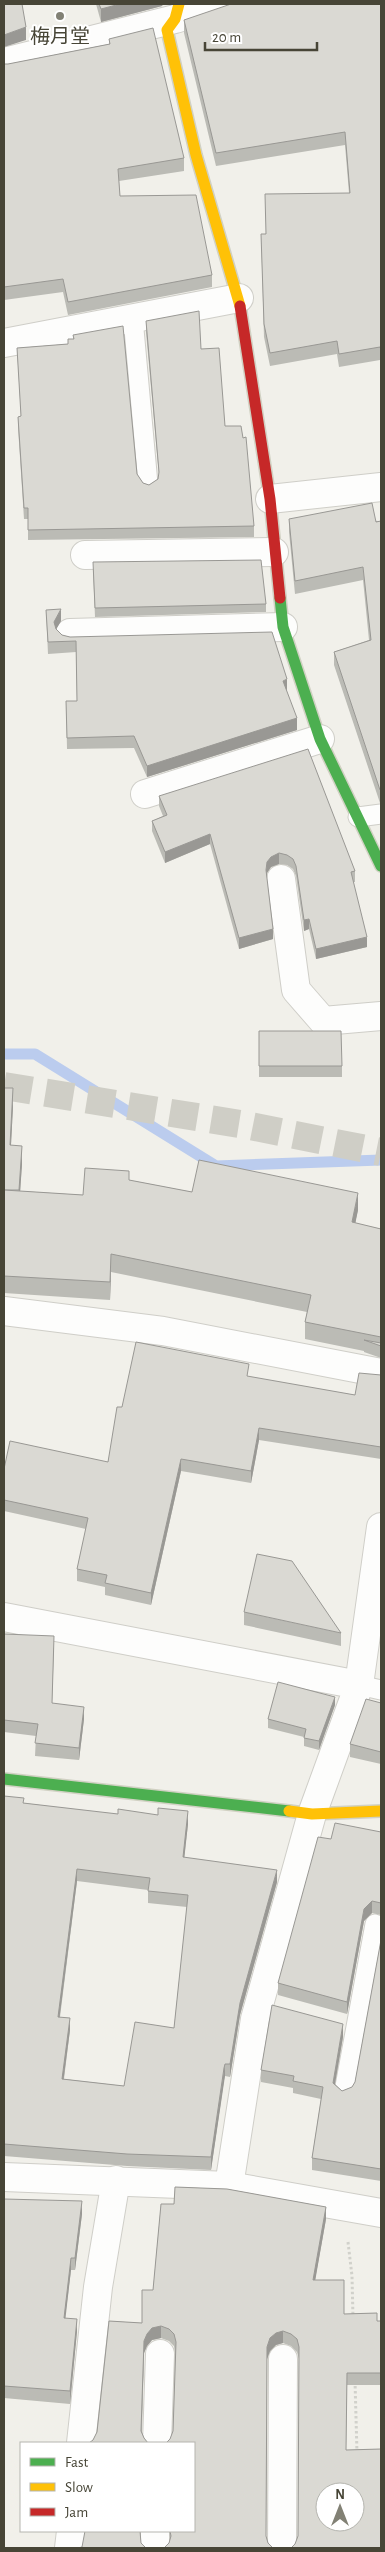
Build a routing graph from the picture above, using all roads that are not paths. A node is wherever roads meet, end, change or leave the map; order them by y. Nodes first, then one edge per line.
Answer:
1 (225, 4) edge
2 (177, 11) edge
3 (4, 62) edge
4 (239, 298) junction
5 (133, 318) junction
6 (4, 343) edge
7 (148, 484) edge
8 (381, 487) edge
9 (270, 499) junction
10 (274, 552) junction
11 (85, 556) dead end
12 (283, 627) junction
13 (70, 633) dead end
14 (320, 739) junction
15 (145, 794) dead end
16 (381, 814) edge
17 (358, 817) junction
18 (381, 866) edge
19 (281, 880) dead end
20 (381, 1016) edge
21 (4, 1311) edge
22 (381, 1373) edge
23 (381, 1527) edge
24 (4, 1616) edge
25 (370, 1688) edge
26 (4, 1780) edge
27 (381, 1810) edge
28 (312, 1814) junction
29 (375, 1924) dead end
30 (344, 2092) edge
31 (4, 2176) edge
32 (116, 2180) junction
33 (228, 2186) junction
34 (381, 2213) edge
35 (160, 2354) dead end
36 (283, 2360) dead end
37 (81, 2442) edge
38 (158, 2442) edge
39 (71, 2532) edge
40 (155, 2532) edge
41 (69, 2548) edge
42 (155, 2548) edge
43 (282, 2548) edge

1 - 2 street
2 - 3 street
2 - 4 street
4 - 5 street
4 - 9 street
5 - 6 street
5 - 7 lane
8 - 9 street
9 - 10 street
10 - 11 street
10 - 12 street
12 - 13 street
12 - 14 street
14 - 15 street
14 - 17 street
16 - 17 lane
17 - 18 street
19 - 20 street
21 - 22 street
23 - 25 street
24 - 25 street
25 - 28 street
26 - 28 street
27 - 28 street
28 - 33 street
29 - 30 lane
31 - 32 street
32 - 33 street
32 - 37 street
33 - 34 street
35 - 38 street
36 - 43 street
39 - 41 street
40 - 42 street

